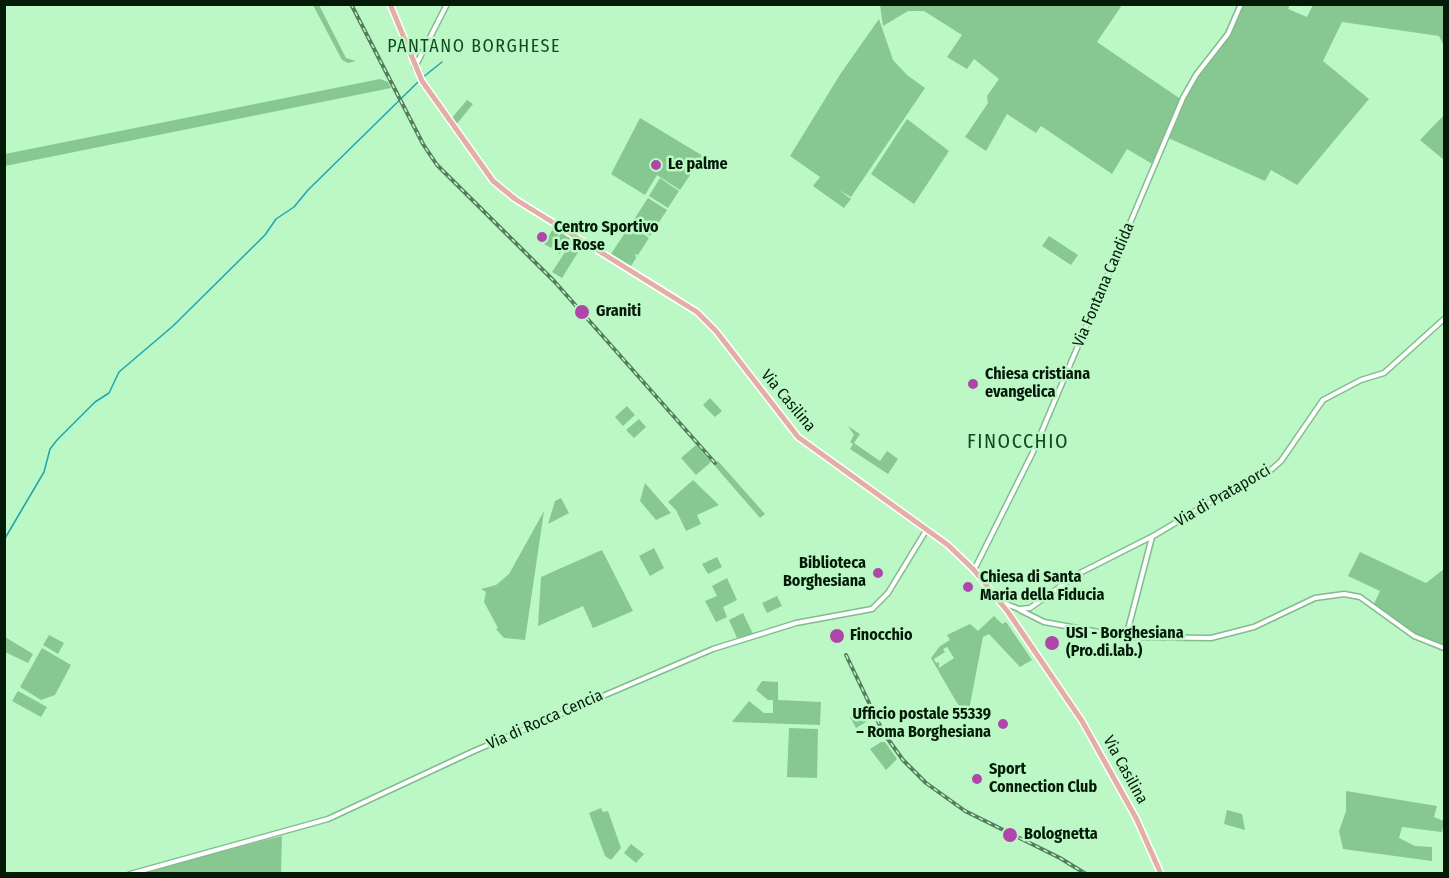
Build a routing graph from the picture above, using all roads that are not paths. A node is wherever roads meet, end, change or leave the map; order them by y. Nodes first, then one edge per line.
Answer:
1 (390, 4) edge
2 (447, 4) edge
3 (1241, 4) edge
4 (415, 68) junction
5 (1444, 319) edge
6 (927, 529) junction
7 (1152, 537) junction
8 (975, 570) junction
9 (1001, 602) junction
10 (1019, 609) junction
11 (1126, 637) junction
12 (1444, 648) edge
13 (130, 873) edge
14 (1161, 873) edge

1 - 4 main road, Via Casilina
2 - 4 main road
3 - 8 main road, Via Fontana Candida
4 - 6 main road, Via Casilina
5 - 7 main road, Via di Prataporci
6 - 8 main road, Via Casilina
6 - 13 main road, Via di Rocca Cencia
7 - 10 main road, Via di Prataporci
7 - 11 main road
8 - 9 main road, Via Casilina
9 - 10 main road
9 - 14 main road, Via Casilina
10 - 11 main road
11 - 12 main road

